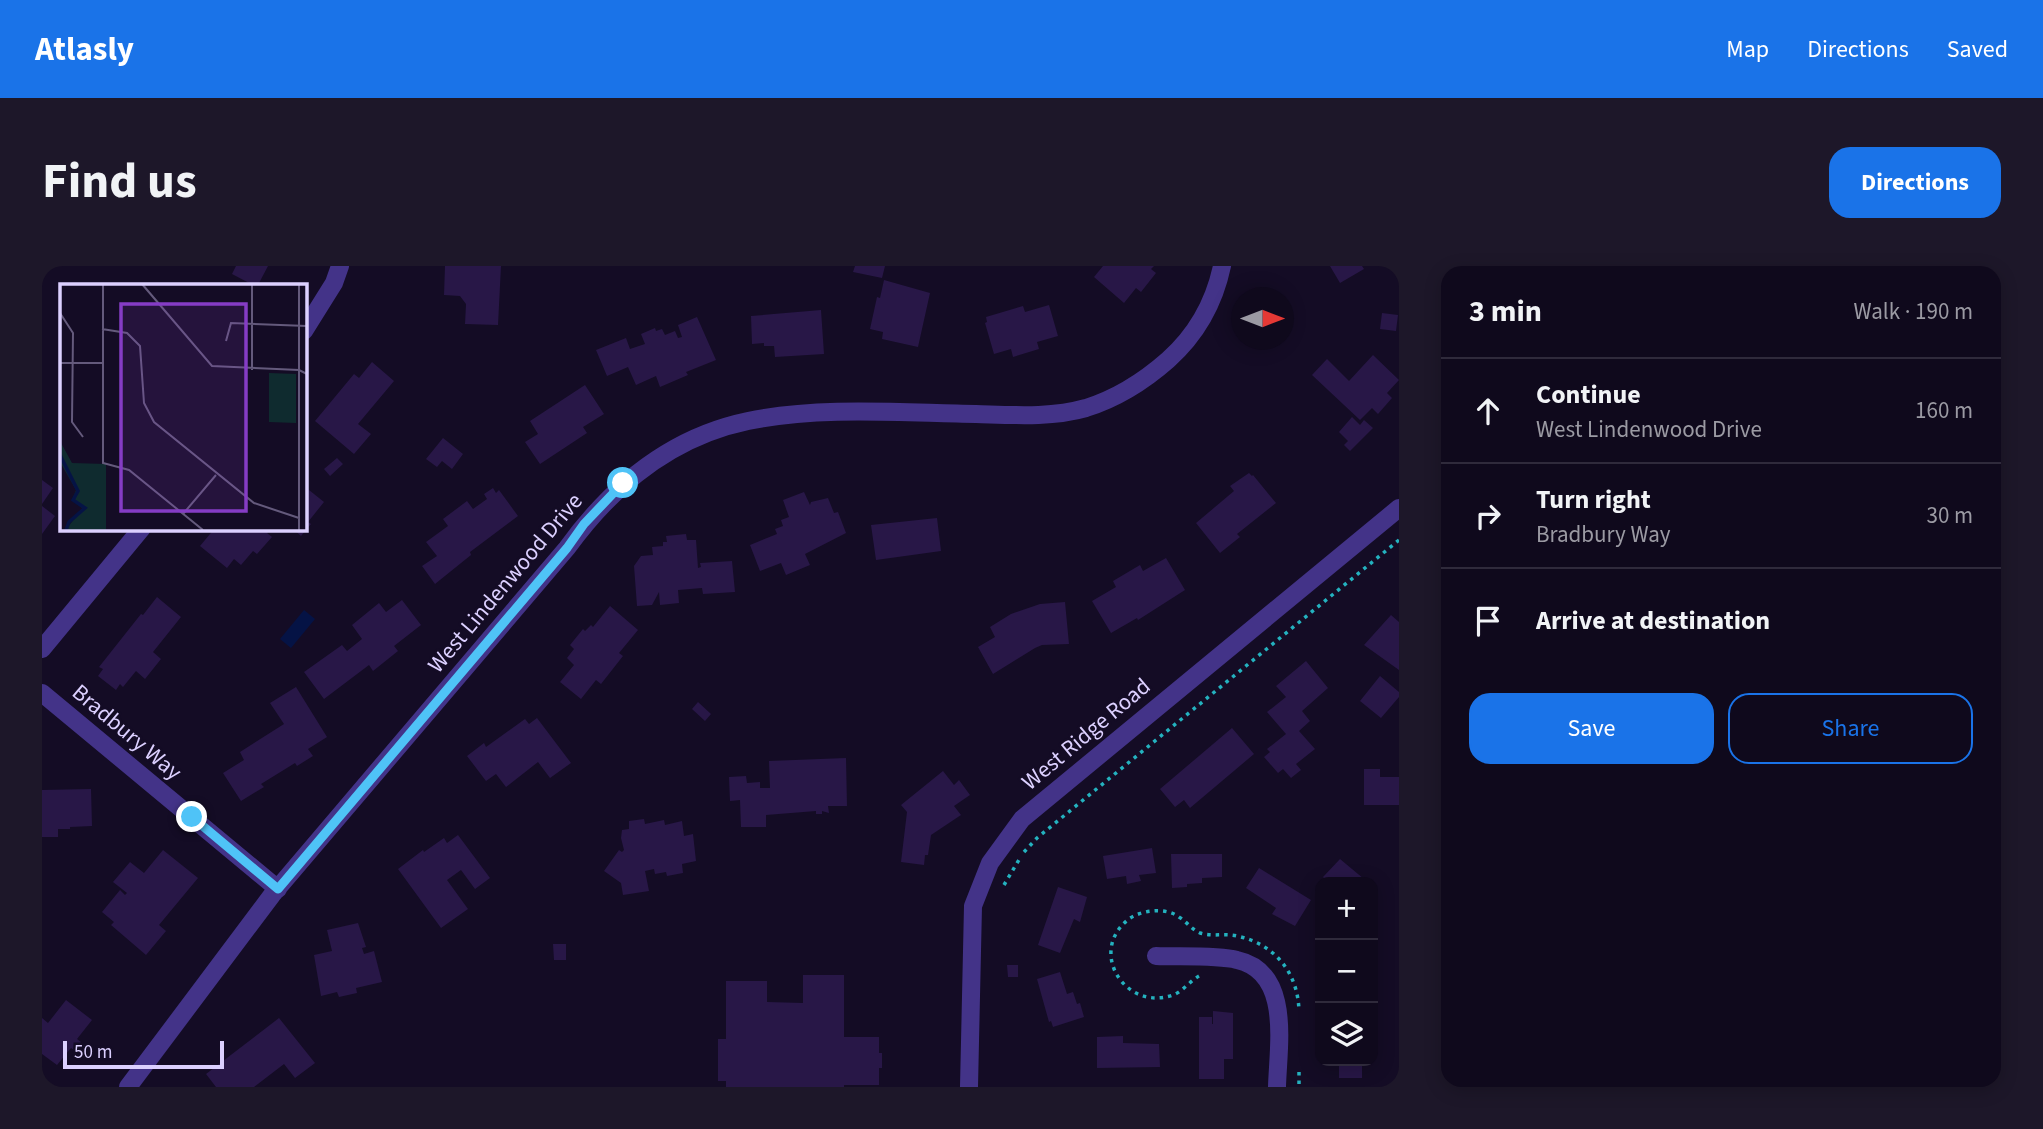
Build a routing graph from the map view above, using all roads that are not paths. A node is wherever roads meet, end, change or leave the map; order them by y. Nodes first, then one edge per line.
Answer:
1 (340, 266) edge
2 (1222, 266) edge
3 (306, 328) edge
4 (1399, 508) edge
5 (140, 530) edge
6 (42, 649) edge
7 (42, 693) edge
8 (278, 889) junction
9 (1156, 956) dead end
10 (128, 1087) edge
11 (969, 1087) edge
12 (1277, 1087) edge

1 - 3 street
2 - 8 street, West Lindenwood Drive
4 - 11 street, West Ridge Road
5 - 6 street
7 - 8 street, Bradbury Way
8 - 10 street, West Lindenwood Drive
9 - 12 street

